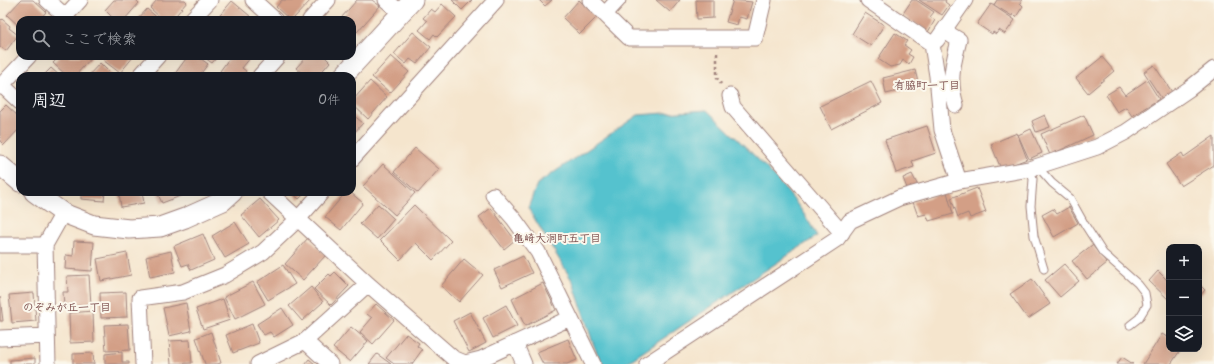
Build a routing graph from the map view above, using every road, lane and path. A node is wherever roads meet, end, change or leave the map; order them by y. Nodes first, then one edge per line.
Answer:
1 (47, 0) edge
2 (80, 0) edge
3 (210, 0) edge
4 (253, 0) edge
5 (328, 0) edge
6 (386, 0) edge
7 (496, 0) edge
8 (590, 0) edge
9 (618, 0) edge
10 (764, 0) edge
11 (868, 0) edge
12 (965, 0) edge
13 (407, 6) edge
14 (605, 14) junction
15 (61, 16) edge
16 (65, 16) edge
17 (195, 16) edge
18 (271, 16) edge
19 (314, 16) edge
20 (944, 31) junction
21 (718, 38) junction
22 (932, 44) junction
23 (25, 60) edge
24 (154, 60) edge
25 (274, 60) edge
26 (1214, 69) edge
27 (144, 72) edge
28 (264, 72) edge
29 (347, 72) edge
30 (1, 86) edge
31 (730, 96) joint
32 (16, 99) edge
33 (956, 105) dead end
34 (356, 155) edge
35 (0, 165) edge
36 (1033, 168) junction
37 (16, 179) edge
38 (959, 181) junction
39 (493, 195) dead end
40 (40, 196) edge
41 (229, 196) edge
42 (273, 196) edge
43 (318, 196) edge
44 (63, 213) junction
45 (298, 219) junction
46 (842, 233) junction
47 (0, 245) edge
48 (45, 245) junction
49 (1044, 269) dead end
50 (368, 284) junction
51 (570, 318) junction
52 (1130, 325) dead end
53 (47, 336) junction
54 (0, 338) edge
55 (305, 341) junction
56 (515, 343) junction
57 (48, 364) edge
58 (143, 364) edge
59 (258, 364) edge
60 (330, 364) edge
61 (524, 364) edge
62 (593, 364) edge
63 (647, 364) edge

1 - 15 street
2 - 16 street
3 - 17 street
4 - 18 street
5 - 19 street
6 - 13 street
7 - 34 street
8 - 14 street
9 - 14 street
10 - 21 street
11 - 22 street
12 - 20 street
13 - 29 street
14 - 21 street
20 - 22 street
20 - 33 street
21 - 31 path
22 - 38 street
23 - 30 street
24 - 27 street
25 - 28 street
26 - 36 street
30 - 32 street
31 - 46 street
35 - 37 street
36 - 38 street
36 - 49 lane
36 - 52 lane
38 - 46 street
39 - 51 street
40 - 44 street
41 - 44 street
42 - 45 street
43 - 45 street
44 - 48 street
45 - 50 street
45 - 58 street
46 - 63 street
47 - 48 street
48 - 53 street
50 - 55 street
50 - 56 street
51 - 56 street
51 - 62 street
53 - 54 street
53 - 57 street
55 - 59 street
55 - 60 street
56 - 61 street

